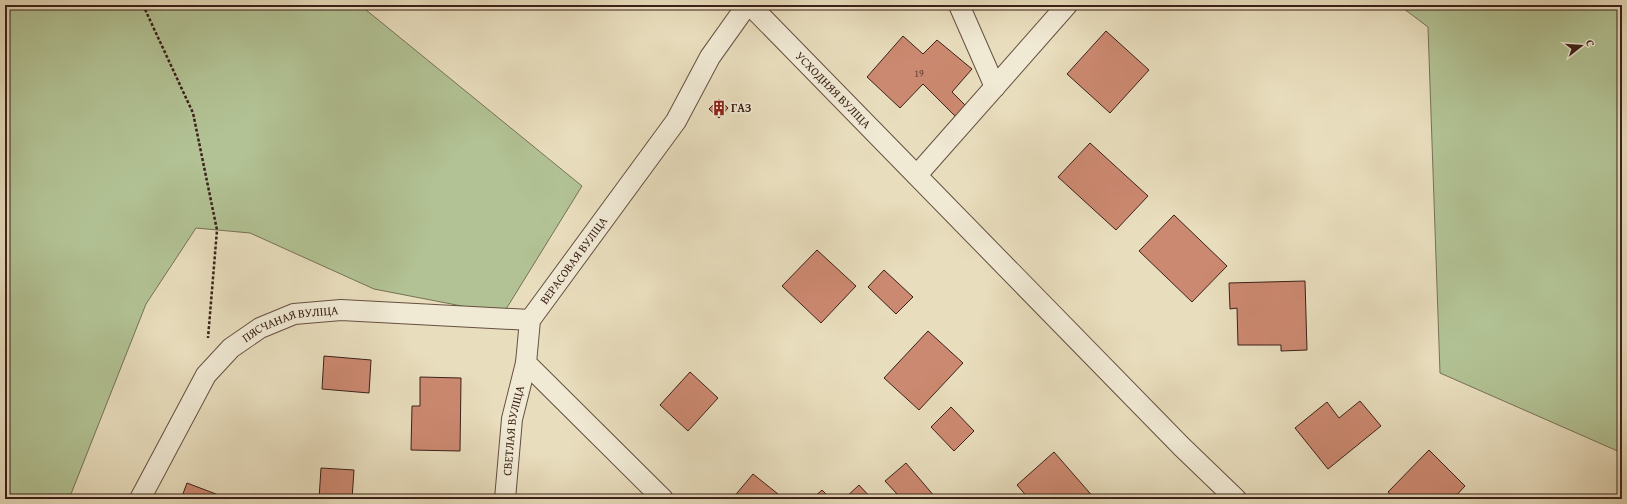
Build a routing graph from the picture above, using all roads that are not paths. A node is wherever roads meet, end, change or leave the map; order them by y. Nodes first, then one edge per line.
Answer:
1 (748, 5) edge
2 (959, 5) edge
3 (1067, 5) edge
4 (995, 87) junction
5 (917, 175) junction
6 (530, 320) junction
7 (526, 363) junction
8 (140, 499) edge
9 (505, 499) edge
10 (663, 499) edge
11 (1236, 499) edge

1 - 5 street, УСХОДНЯЯ ВУЛІЦА
1 - 6 street, ВЕРАСОВАЯ ВУЛІЦА
2 - 4 street
3 - 4 street
4 - 5 street
5 - 11 street, УСХОДНЯЯ ВУЛІЦА
6 - 7 street
6 - 8 street, ПЯСЧАНАЯ ВУЛІЦА
7 - 9 street, СВЕТЛАЯ ВУЛІЦА
7 - 10 street

